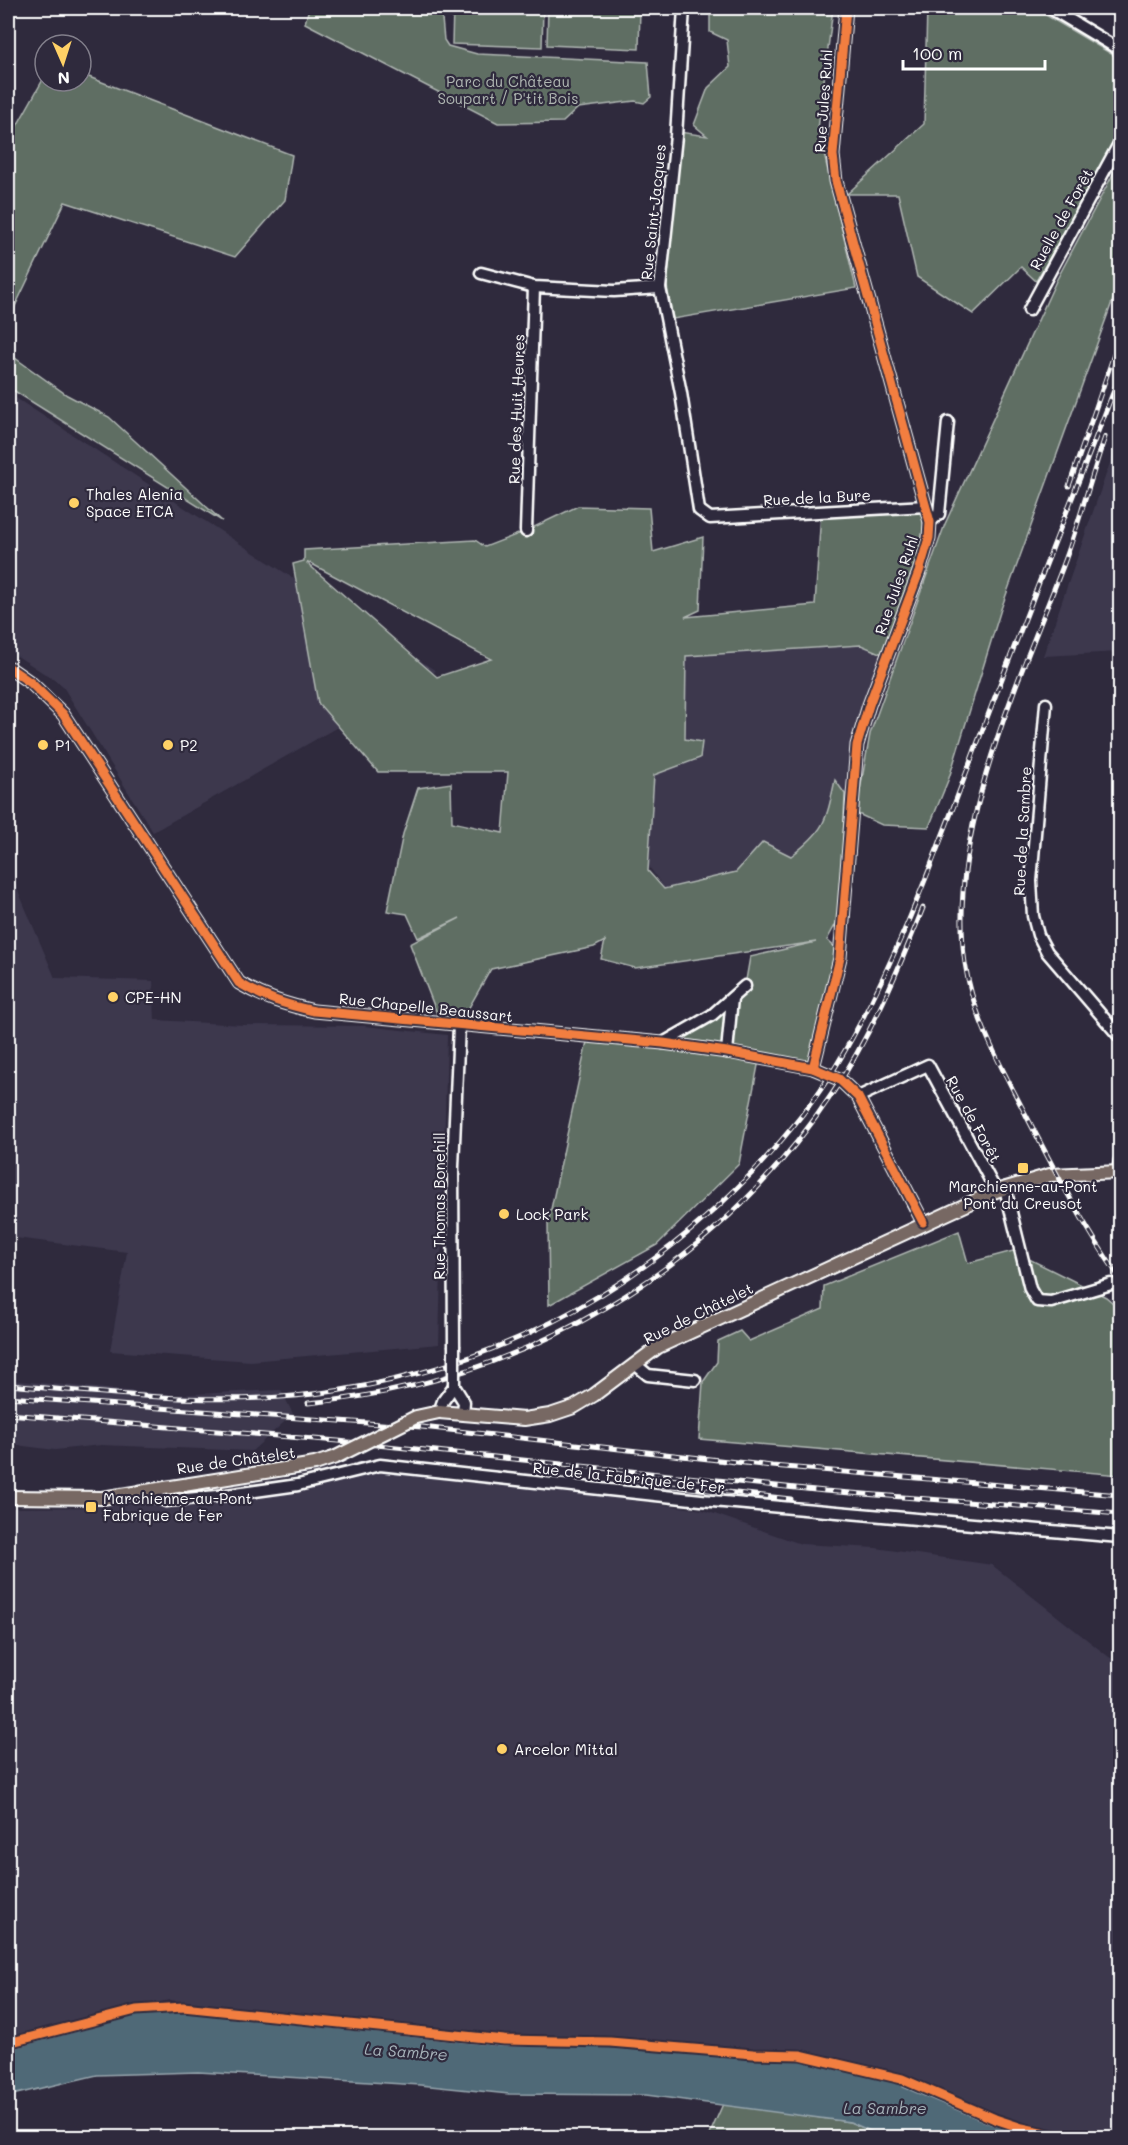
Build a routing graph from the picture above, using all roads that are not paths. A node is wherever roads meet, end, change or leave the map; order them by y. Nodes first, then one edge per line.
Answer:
1 (684, 8) edge
2 (846, 8) edge
3 (1053, 9) edge
4 (1120, 50) edge
5 (1120, 142) edge
6 (481, 273) dead end
7 (534, 287) junction
8 (660, 288) junction
9 (1029, 310) dead end
10 (948, 422) dead end
11 (926, 506) junction
12 (710, 518) joint
13 (930, 522) junction
14 (526, 531) dead end
15 (8, 667) edge
16 (1046, 704) dead end
17 (745, 986) dead end
18 (732, 998) junction
19 (459, 1025) junction
20 (1120, 1037) edge
21 (663, 1044) junction
22 (727, 1052) junction
23 (813, 1068) junction
24 (858, 1097) junction
25 (1120, 1168) edge
26 (1001, 1189) junction
27 (923, 1222) junction
28 (1111, 1284) tunnel mouth
29 (635, 1364) junction
30 (695, 1380) dead end
31 (454, 1386) junction
32 (439, 1412) junction
33 (463, 1414) junction
34 (139, 1491) junction
35 (8, 1497) edge
36 (1120, 1537) edge

1 - 8 street, Rue Saint-Jacques
2 - 11 street, Rue Jules Ruhl
3 - 4 street
5 - 9 street, Ruelle de Forêt
6 - 7 street
7 - 8 street
7 - 14 street, Rue des Huit Heures
8 - 12 street, Rue Saint-Jacques
10 - 13 street
11 - 12 street, Rue de la Bure
11 - 13 street, Rue Jules Ruhl
13 - 23 street, Rue Jules Ruhl
15 - 19 street, Rue Chapelle Beaussart
16 - 20 street, Rue de la Sambre
17 - 18 street
18 - 21 street
18 - 22 street
19 - 21 street, Rue Chapelle Beaussart
19 - 31 street, Rue Thomas Bonehill, bridge
21 - 22 street, Rue Chapelle Beaussart
22 - 23 street, Rue Chapelle Beaussart
23 - 24 street, Rue Chapelle Beaussart
24 - 26 street, Rue de Forêt
24 - 27 street, Rue Chapelle Beaussart
25 - 26 main road, Rue de Châtelet
26 - 27 main road, Rue de Châtelet
26 - 28 street
27 - 29 main road, Rue de Châtelet
29 - 30 street
29 - 33 main road, Rue de Châtelet
31 - 32 street
31 - 33 street, Rue Thomas Bonehill
32 - 33 main road, Rue de Châtelet
32 - 34 main road, Rue de Châtelet, bridge
34 - 35 main road, Rue de Châtelet
34 - 36 street, Rue de la Fabrique de Fer

